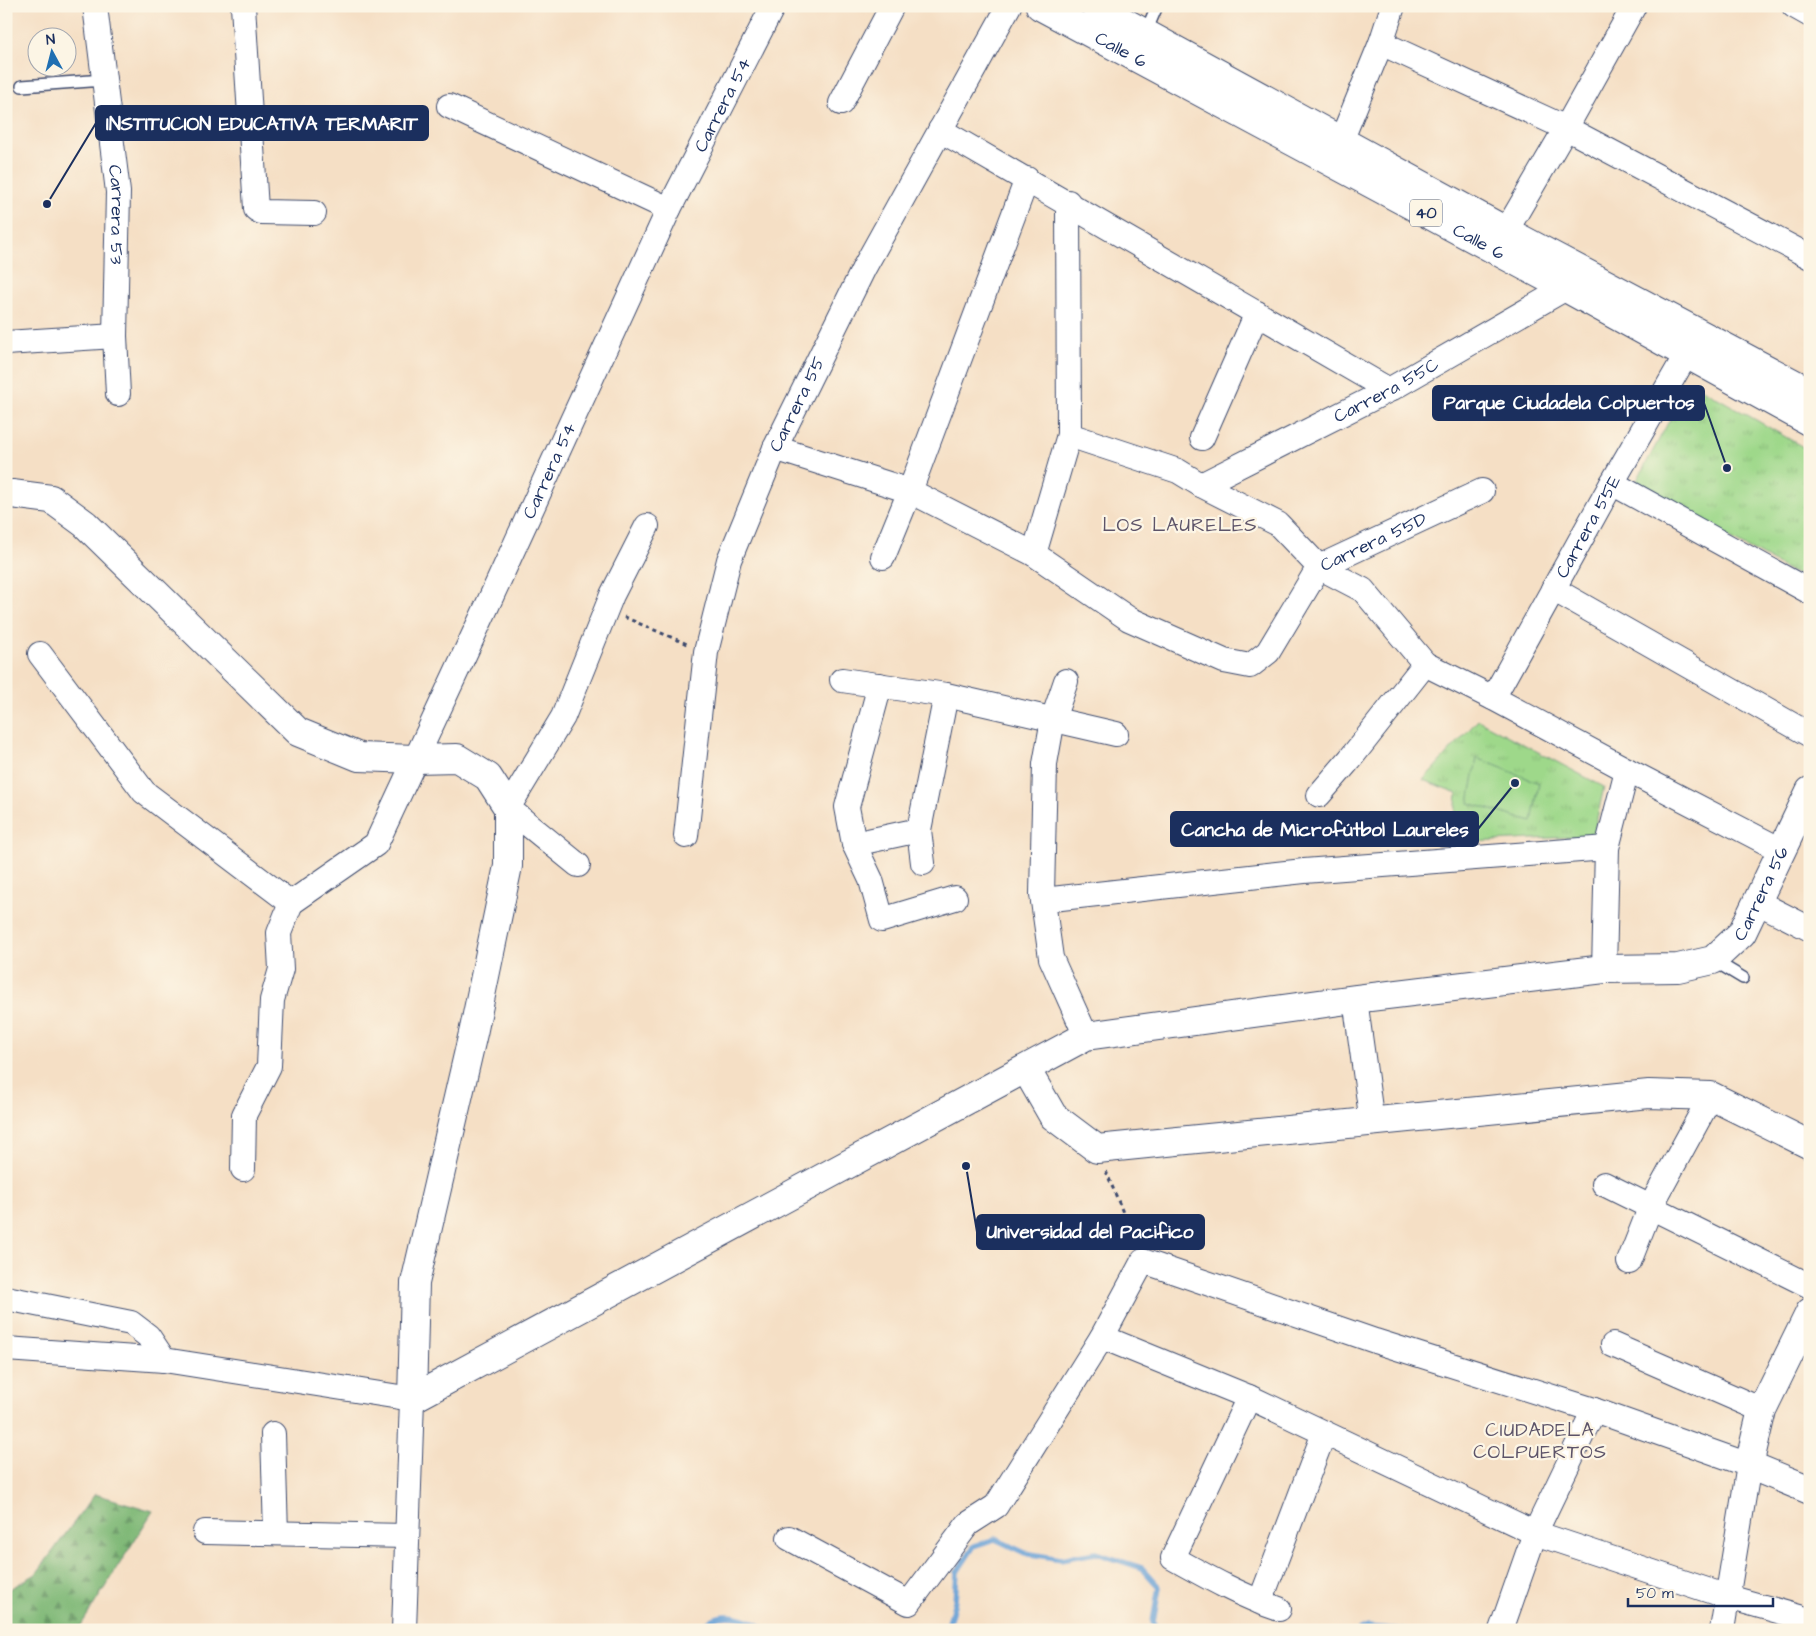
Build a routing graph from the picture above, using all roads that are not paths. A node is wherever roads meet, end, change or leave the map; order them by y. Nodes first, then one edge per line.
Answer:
1 (95, 6) edge
2 (243, 6) edge
3 (773, 6) edge
4 (892, 6) edge
5 (1009, 6) edge
6 (1040, 6) edge
7 (1157, 6) edge
8 (1393, 6) edge
9 (1634, 6) edge
10 (1794, 6) edge
11 (1098, 7) edge
12 (1810, 15) edge
13 (1145, 34) junction
14 (1381, 43) junction
15 (104, 80) junction
16 (22, 86) dead end
17 (841, 103) dead end
18 (449, 106) dead end
19 (1566, 128) junction
20 (940, 130) junction
21 (1341, 141) junction
22 (1027, 179) junction
23 (1068, 202) junction
24 (669, 209) junction
25 (314, 213) dead end
26 (1506, 231) junction
27 (1806, 247) edge
28 (1566, 288) junction
29 (1257, 313) junction
30 (115, 336) junction
31 (6, 343) edge
32 (1686, 355) junction
33 (1389, 390) junction
34 (1810, 392) edge
35 (118, 394) dead end
36 (1810, 422) edge
37 (1069, 435) junction
38 (1202, 438) dead end
39 (775, 448) junction
40 (1612, 483) junction
41 (1201, 485) junction
42 (910, 491) junction
43 (1482, 491) dead end
44 (6, 495) edge
45 (647, 526) dead end
46 (1034, 554) junction
47 (883, 557) dead end
48 (1318, 567) junction
49 (1553, 589) junction
50 (1810, 592) edge
51 (40, 654) dead end
52 (1425, 664) junction
53 (842, 680) dead end
54 (1066, 681) dead end
55 (880, 685) junction
56 (946, 695) junction
57 (1493, 698) junction
58 (1053, 719) junction
59 (1116, 734) dead end
60 (1810, 735) edge
61 (415, 759) junction
62 (1626, 770) junction
63 (1810, 791) edge
64 (1319, 795) dead end
65 (508, 808) junction
66 (919, 830) junction
67 (686, 836) dead end
68 (854, 844) junction
69 (1607, 848) junction
70 (1781, 850) junction
71 (923, 862) dead end
72 (578, 865) dead end
73 (955, 898) dead end
74 (1043, 900) junction
75 (1757, 902) junction
76 (291, 903) junction
77 (1810, 929) edge
78 (1713, 960) junction
79 (1604, 969) junction
80 (1743, 978) dead end
81 (1355, 999) junction
82 (1086, 1036) junction
83 (1026, 1069) junction
84 (1711, 1096) junction
85 (1372, 1123) junction
86 (1810, 1145) edge
87 (243, 1169) dead end
88 (1604, 1184) dead end
89 (1651, 1206) junction
90 (1629, 1262) dead end
91 (1810, 1286) edge
92 (6, 1298) edge
93 (1809, 1319) edge
94 (1102, 1337) junction
95 (1613, 1345) dead end
96 (6, 1349) edge
97 (164, 1360) junction
98 (1249, 1397) junction
99 (412, 1399) junction
100 (1594, 1410) junction
101 (1762, 1410) junction
102 (1324, 1433) junction
103 (273, 1434) dead end
104 (1749, 1465) junction
105 (1810, 1490) edge
106 (205, 1532) dead end
107 (276, 1533) junction
108 (1535, 1533) junction
109 (407, 1536) junction
110 (790, 1538) dead end
111 (1728, 1597) junction
112 (1810, 1620) edge
113 (404, 1630) edge
114 (1501, 1630) edge
115 (1722, 1630) edge

1 - 15 street, Carrera 53
2 - 25 street
3 - 24 street, Carrera 54
4 - 17 street
5 - 20 street, Carrera 55
6 - 28 main road, Calle 6 / 40
7 - 13 lane
8 - 14 street
9 - 19 street
10 - 12 street
11 - 13 main road, Calle 6 / 40
13 - 21 main road, Calle 6 / 40
14 - 19 street
14 - 21 street
15 - 16 lane
15 - 30 street, Carrera 53
18 - 24 street
19 - 26 street
19 - 27 street
20 - 22 street
20 - 39 street, Carrera 55
21 - 26 main road, Calle 6 / 40
22 - 23 street
22 - 42 street
23 - 29 street
23 - 37 street
24 - 61 street, Carrera 54
26 - 34 main road, Calle 6 / 40
28 - 32 main road, Calle 6 / 40
28 - 33 street, Carrera 55C
29 - 33 street
29 - 38 street
30 - 31 street
30 - 35 street, Carrera 53
32 - 36 main road, Calle 6 / 40
32 - 40 street, Carrera 55E
33 - 41 street, Carrera 55C
37 - 41 street
37 - 46 street
39 - 42 street
39 - 67 street, Carrera 55
40 - 49 street, Carrera 55E
40 - 50 street
41 - 48 street
42 - 46 street
42 - 47 street
43 - 48 street, Carrera 55D
44 - 61 main road
45 - 65 street
46 - 48 street, Carrera 55D
48 - 52 street
49 - 57 street, Carrera 55E
49 - 60 street
51 - 76 street
52 - 57 street
52 - 64 street
53 - 55 street
54 - 58 street
55 - 56 street
55 - 68 street
56 - 58 street
56 - 66 street
57 - 62 street
58 - 59 street
58 - 74 street
61 - 65 main road
61 - 76 street, Carrera 54
62 - 69 street
62 - 70 street
63 - 70 main road, Carrera 56
65 - 72 street
65 - 99 main road
66 - 68 street
66 - 71 street
68 - 73 street
69 - 74 street
69 - 79 street
70 - 75 main road, Carrera 56
74 - 82 street
75 - 77 street
75 - 78 main road, Carrera 56
76 - 87 street
78 - 79 main road
78 - 80 lane
79 - 81 main road
81 - 82 main road
81 - 85 street
82 - 83 main road
83 - 85 main road
83 - 99 main road
84 - 85 main road
84 - 86 main road
84 - 89 street
88 - 89 street
89 - 90 street
89 - 91 street
92 - 97 street
93 - 101 main road
94 - 98 street
94 - 100 street
94 - 110 street
95 - 101 street
96 - 97 street
97 - 99 street
98 - 102 street
98 - 102 street
99 - 109 street
100 - 104 street
100 - 108 street
101 - 104 main road
102 - 108 street
103 - 107 street
104 - 105 main road
104 - 111 street
106 - 107 street
107 - 109 street
108 - 111 street
108 - 114 street
109 - 113 street
111 - 112 street
111 - 115 street

